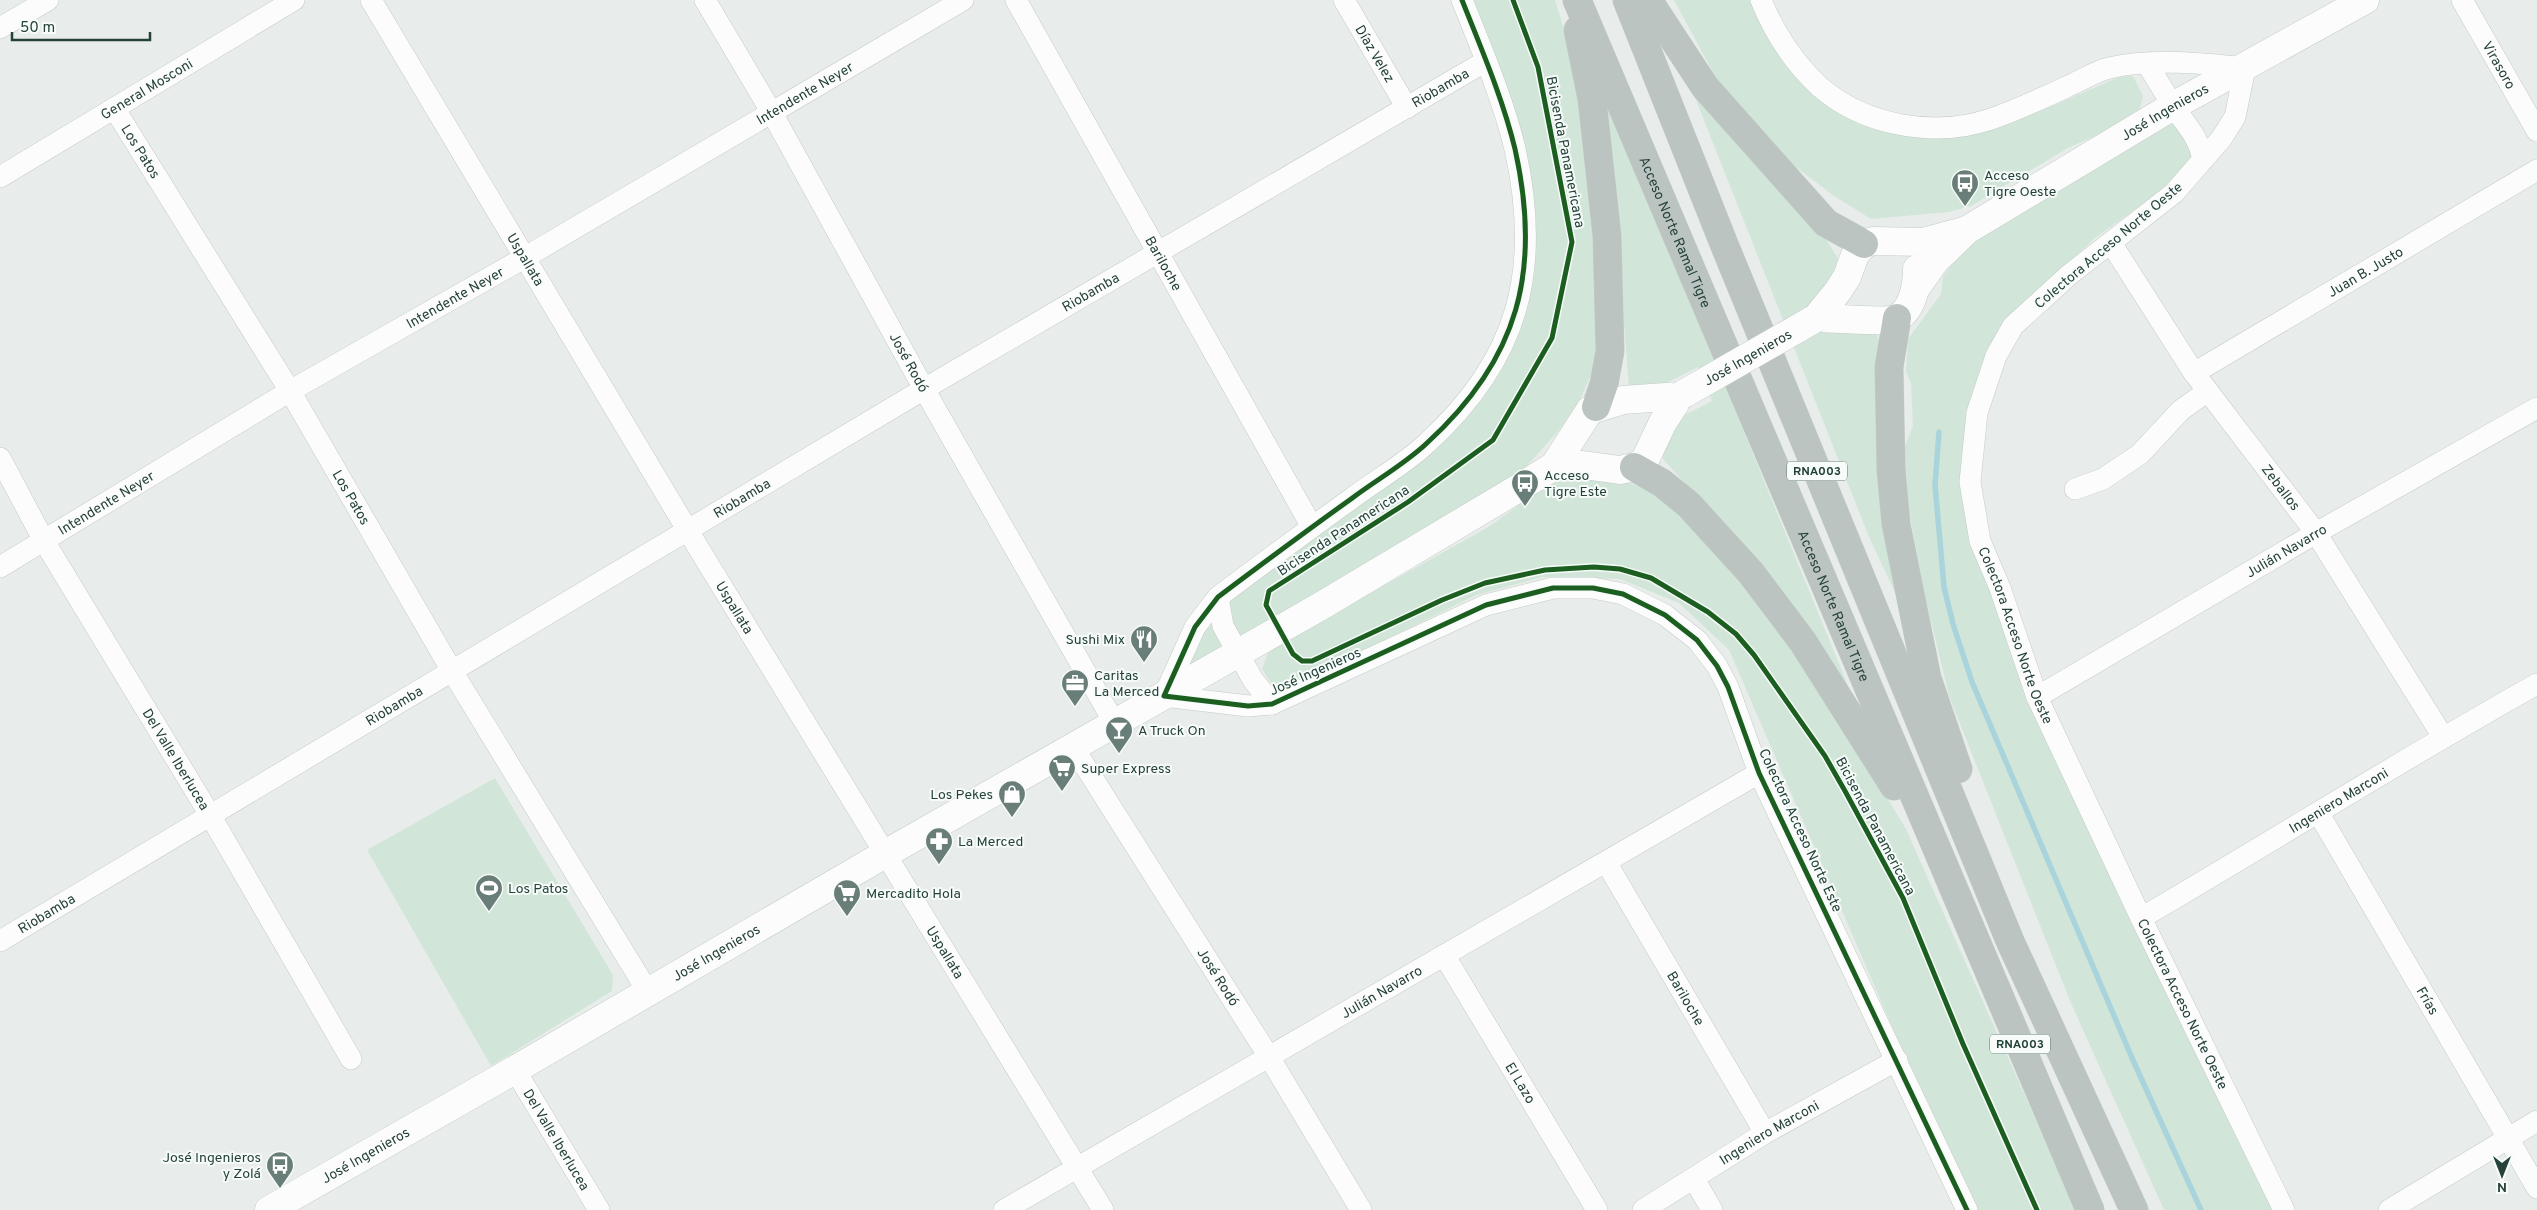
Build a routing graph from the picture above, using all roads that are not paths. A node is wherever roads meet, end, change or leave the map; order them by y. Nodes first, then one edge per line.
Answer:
1 (48, 0) edge
2 (294, 0) edge
3 (371, 0) edge
4 (705, 0) edge
5 (963, 0) edge
6 (1016, 0) edge
7 (1344, 0) edge
8 (1462, 0) edge
9 (1571, 0) edge
10 (1578, 0) edge
11 (1627, 0) edge
12 (1648, 0) edge
13 (1761, 0) edge
14 (2365, 0) edge
15 (2462, 0) edge
16 (0, 28) edge
17 (1486, 62) junction
18 (2147, 64) junction
19 (2245, 68) junction
20 (2173, 106) junction
21 (114, 108) junction
22 (1407, 108) junction
23 (772, 113) junction
24 (2537, 131) edge
25 (2203, 160) junction
26 (2537, 170) edge
27 (0, 177) edge
28 (1967, 230) junction
29 (2111, 243) junction
30 (1877, 244) junction
31 (1158, 254) junction
32 (524, 258) junction
33 (1916, 288) junction
34 (1816, 318) junction
35 (1897, 318) junction
36 (2194, 373) junction
37 (924, 389) junction
38 (290, 391) junction
39 (2208, 391) junction
40 (1680, 396) junction
41 (2537, 408) edge
42 (1589, 416) junction
43 (0, 458) edge
44 (1554, 466) junction
45 (1606, 467) junction
46 (1634, 467) junction
47 (2075, 489) dead end
48 (1312, 527) junction
49 (688, 531) junction
50 (2316, 532) junction
51 (44, 541) junction
52 (0, 567) edge
53 (1218, 597) junction
54 (1486, 605) joint
55 (1238, 653) junction
56 (452, 671) junction
57 (2537, 684) edge
58 (1164, 696) junction
59 (2037, 698) junction
60 (1272, 704) junction
61 (1115, 724) junction
62 (2443, 737) junction
63 (1073, 747) junction
64 (1759, 773) junction
65 (2319, 814) junction
66 (210, 815) junction
67 (885, 854) junction
68 (1606, 862) junction
69 (1949, 879) junction
70 (2141, 918) junction
71 (0, 940) edge
72 (2010, 941) junction
73 (1444, 955) junction
74 (648, 992) junction
75 (1269, 1057) junction
76 (351, 1060) dead end
77 (1897, 1060) junction
78 (515, 1070) junction
79 (2537, 1121) edge
80 (1766, 1133) junction
81 (2509, 1138) junction
82 (1077, 1168) junction
83 (1694, 1179) junction
84 (2537, 1188) edge
85 (272, 1209) edge
86 (599, 1210) edge
87 (1004, 1210) edge
88 (1103, 1210) edge
89 (1361, 1210) edge
90 (1597, 1210) edge
91 (1643, 1210) edge
92 (1712, 1210) edge
93 (1967, 1210) edge
94 (2090, 1210) edge
95 (2134, 1210) edge
96 (2284, 1210) edge
97 (2389, 1210) edge

1 - 16 street
2 - 21 street, General Mosconi
3 - 32 street, Uspallata
4 - 23 street, José Rodó
5 - 23 street, Intendente Neyer
6 - 31 street, Bariloche
7 - 22 street, Díaz Velez
8 - 17 street
9 - 42 highway
10 - 69 highway, Acceso Norte Ramal Tigre / RNA003
11 - 72 highway, RNA003
12 - 30 highway
13 - 18 street
14 - 19 street, José Ingenieros
15 - 24 street, Virasoro
17 - 22 street, Riobamba
17 - 48 street
18 - 19 street
18 - 20 street
19 - 20 street, José Ingenieros
19 - 25 street, Colectora Acceso Norte Oeste
20 - 25 street
20 - 28 street, José Ingenieros
21 - 27 street, General Mosconi
21 - 38 street, Los Patos
22 - 31 street, Riobamba
23 - 32 street, Intendente Neyer
23 - 37 street, José Rodó
25 - 29 street, Colectora Acceso Norte Oeste
26 - 36 street, Juan B. Justo
28 - 30 street, José Ingenieros
28 - 33 street, José Ingenieros
29 - 36 street, Zeballos
29 - 59 street, Colectora Acceso Norte Oeste
30 - 33 street
30 - 34 street, José Ingenieros
31 - 37 street, Riobamba
31 - 48 street, Bariloche
32 - 38 street, Intendente Neyer
32 - 49 street, Uspallata
33 - 35 street, José Ingenieros
34 - 35 street
34 - 40 street, José Ingenieros, bridge
35 - 72 highway
36 - 39 street, Zeballos
37 - 49 street, Riobamba
37 - 61 street, José Rodó
38 - 51 street, Intendente Neyer
38 - 56 street, Los Patos
39 - 47 street
39 - 50 street, Zeballos
40 - 42 street, José Ingenieros
40 - 46 street, José Ingenieros
41 - 50 street, Julián Navarro
42 - 44 street, José Ingenieros
42 - 45 street
43 - 51 street, Del Valle Iberlucea
44 - 45 street
44 - 55 street, José Ingenieros
45 - 46 street
46 - 69 highway
48 - 53 street
49 - 56 street, Riobamba
49 - 67 street, Uspallata
50 - 59 street, Julián Navarro
50 - 62 street, Zeballos
51 - 52 street, Intendente Neyer
51 - 66 street, Del Valle Iberlucea
53 - 55 street
53 - 58 street
54 - 60 street, José Ingenieros
54 - 64 street, Colectora Acceso Norte Este
55 - 58 street, José Ingenieros
55 - 60 street
56 - 66 street, Riobamba
56 - 74 street, Los Patos
57 - 62 street, Ingeniero Marconi
58 - 60 street, José Ingenieros
58 - 61 street, José Ingenieros
59 - 70 street, Colectora Acceso Norte Oeste
61 - 63 street, José Ingenieros
62 - 65 street, Ingeniero Marconi
63 - 67 street, José Ingenieros
63 - 75 street, José Rodó
64 - 68 street, Julián Navarro
64 - 77 street, Colectora Acceso Norte Este
65 - 70 street, Ingeniero Marconi
65 - 81 street, Frías
66 - 71 street, Riobamba
66 - 76 street, Del Valle Iberlucea
67 - 74 street, José Ingenieros
67 - 82 street, Uspallata
68 - 73 street, Julián Navarro
68 - 80 street, Bariloche
69 - 94 highway, Acceso Norte Ramal Tigre / RNA003
70 - 96 street, Colectora Acceso Norte Oeste
72 - 95 highway, RNA003
73 - 75 street, Julián Navarro
73 - 90 street, El Lazo
74 - 78 street, José Ingenieros
75 - 82 street, Julián Navarro
75 - 89 street, José Rodó
77 - 80 street, Ingeniero Marconi
77 - 93 street, Colectora Acceso Norte Este
78 - 85 street, José Ingenieros
78 - 86 street, Del Valle Iberlucea
79 - 81 street
80 - 83 street, Ingeniero Marconi
81 - 84 street, Frías
81 - 97 street
82 - 87 street, Julián Navarro
82 - 88 street, Uspallata
83 - 91 street, Ingeniero Marconi
83 - 92 street

